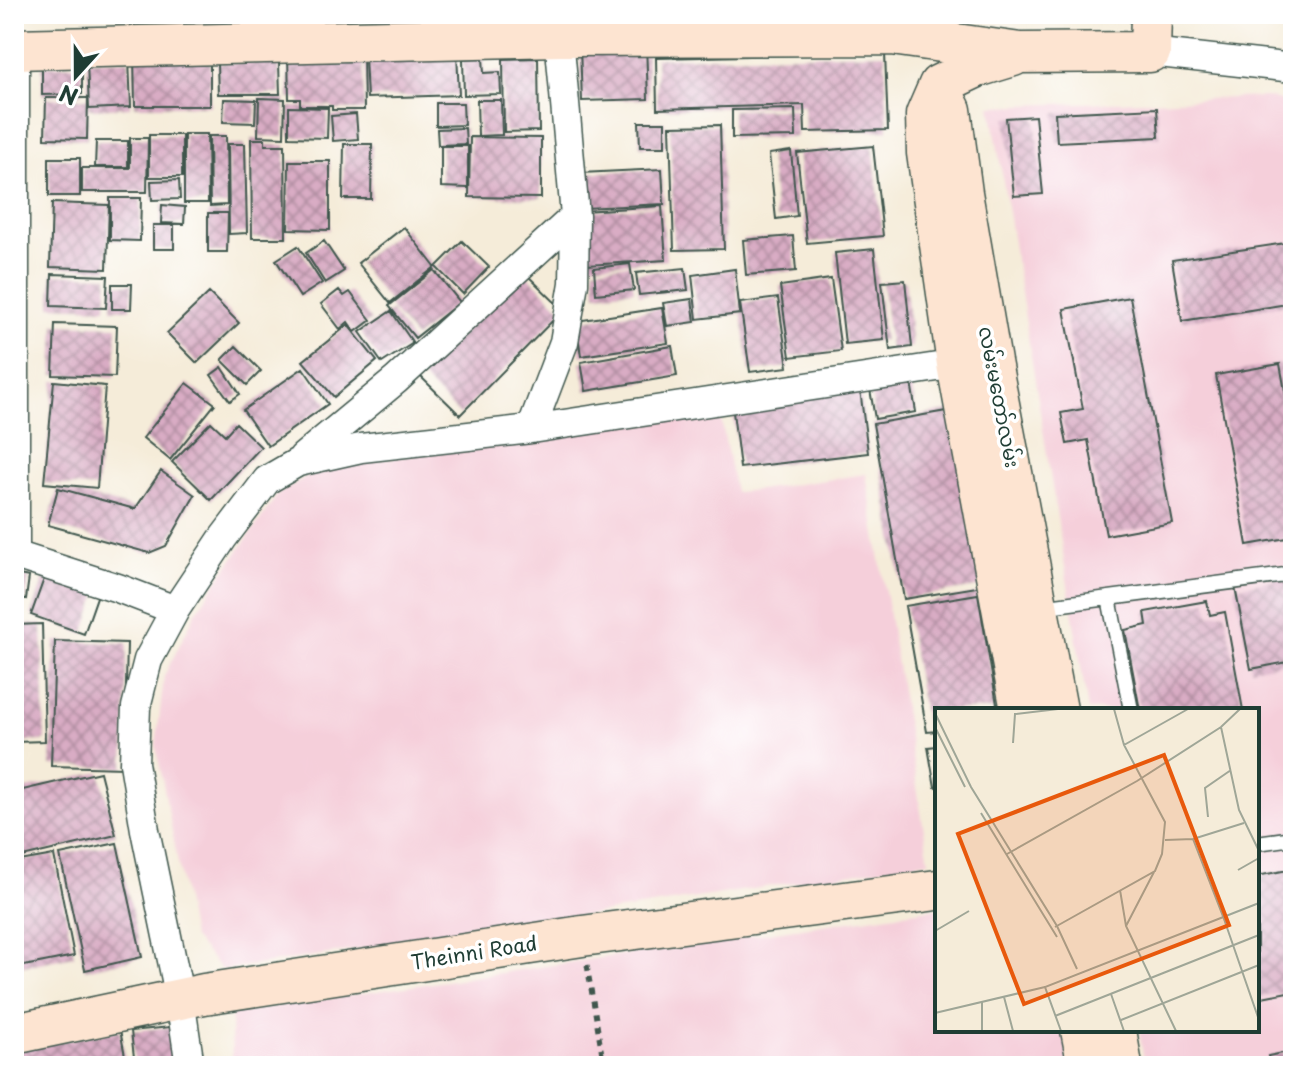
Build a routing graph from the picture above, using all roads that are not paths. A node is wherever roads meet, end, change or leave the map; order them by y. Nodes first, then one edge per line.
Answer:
1 (559, 25) edge
2 (1150, 33) edge
3 (892, 35) junction
4 (15, 37) edge
5 (1020, 53) junction
6 (1293, 68) edge
7 (939, 85) junction
8 (575, 216) junction
9 (974, 363) junction
10 (531, 429) junction
11 (298, 462) junction
12 (15, 555) edge
13 (1293, 574) edge
14 (1109, 598) junction
15 (175, 610) junction
16 (1021, 610) junction
17 (1021, 708) edge
18 (1056, 708) edge
19 (1131, 708) edge
20 (1293, 838) edge
21 (1259, 843) edge
22 (935, 890) edge
23 (180, 999) junction
24 (1081, 1032) edge
25 (1116, 1032) edge
26 (14, 1034) edge
27 (190, 1066) edge
28 (1088, 1066) edge
29 (1122, 1066) edge

1 - 3 main road
1 - 4 main road
1 - 8 street
2 - 5 main road
2 - 6 street
3 - 5 main road
3 - 7 main road
4 - 12 street
5 - 7 main road
7 - 9 main road, လမ်းမတော်လမ်း
8 - 10 street
8 - 11 street
9 - 10 street
9 - 16 main road, လမ်းမတော်လမ်း
10 - 11 street
11 - 15 street
12 - 15 street
13 - 14 lane
14 - 16 lane
14 - 19 lane
15 - 23 street
16 - 17 main road, လမ်းမတော်လမ်း
16 - 18 main road, လမ်းမတော်လမ်း
20 - 21 lane
22 - 23 main road, Theinni Road
23 - 26 main road, Theinni Road
23 - 27 street
24 - 28 main road
25 - 29 main road

